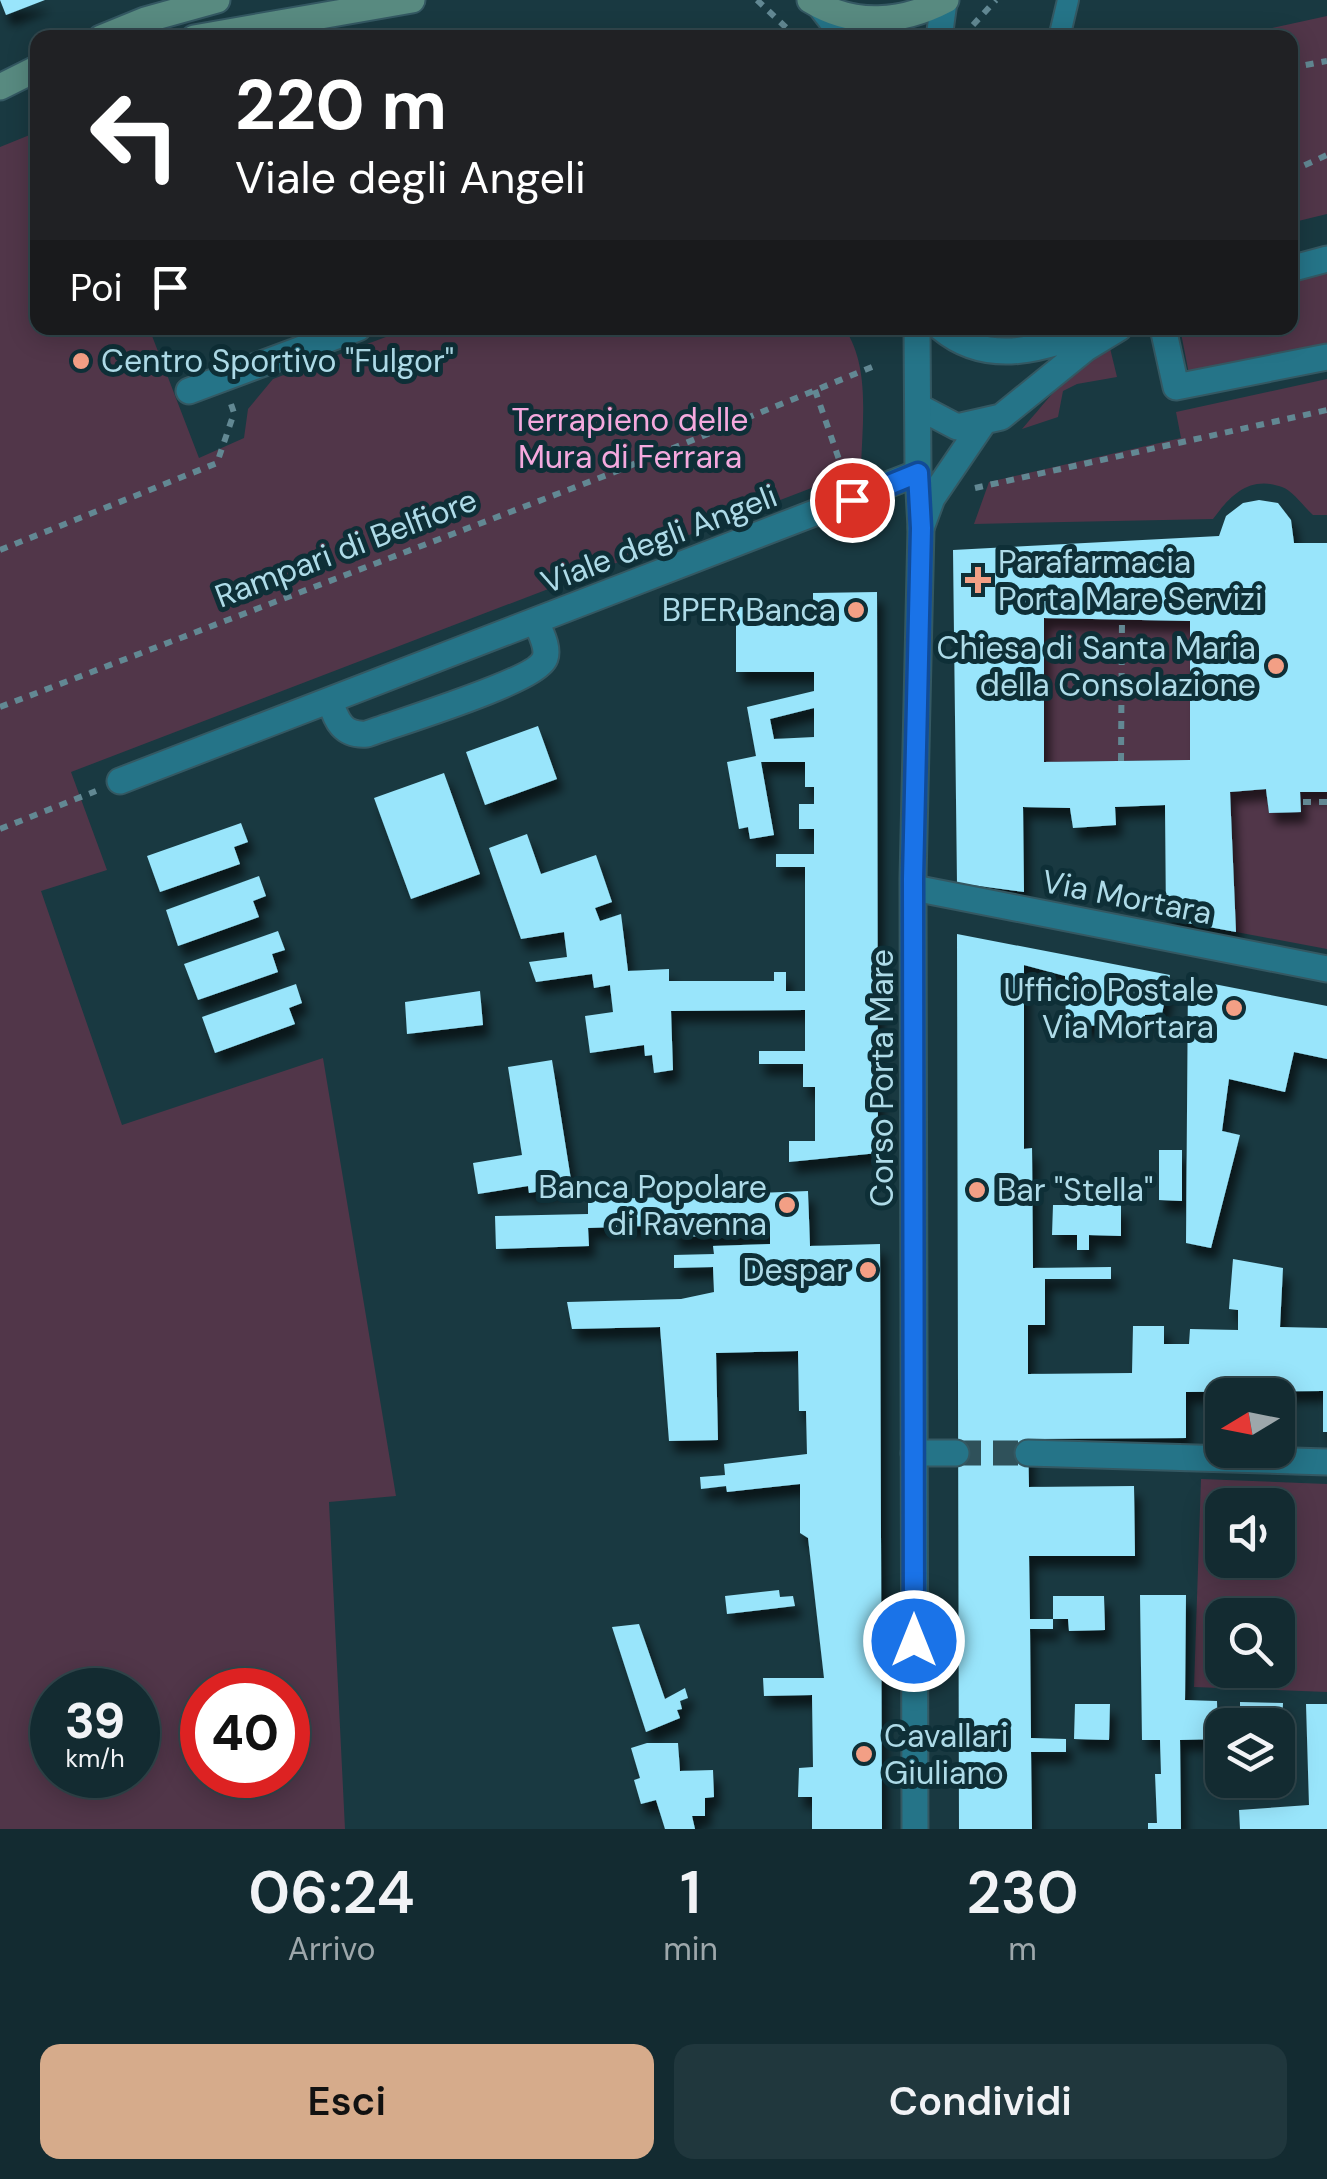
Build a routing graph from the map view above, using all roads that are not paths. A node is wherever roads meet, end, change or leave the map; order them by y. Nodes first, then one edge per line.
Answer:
1 (217, 0) edge
2 (412, 0) edge
3 (1068, 0) edge
4 (945, 1) edge
5 (816, 4) edge
6 (173, 7) edge
7 (120, 30) edge
8 (240, 30) edge
9 (837, 30) edge
10 (951, 30) edge
11 (1061, 30) edge
12 (30, 72) edge
13 (30, 79) edge
14 (1, 85) edge
15 (1327, 260) edge
16 (1298, 267) edge
17 (339, 335) edge
18 (918, 335) edge
19 (950, 335) edge
20 (1077, 335) edge
21 (1107, 335) edge
22 (1165, 335) edge
23 (1327, 357) edge
24 (190, 391) dead end
25 (919, 406) junction
26 (983, 423) junction
27 (918, 473) junction
28 (921, 528) junction
29 (536, 621) junction
30 (330, 700) junction
31 (120, 781) road end
32 (914, 888) junction
33 (1327, 969) edge
34 (914, 1453) junction
35 (956, 1453) tunnel mouth
36 (1028, 1453) tunnel mouth
37 (1327, 1462) edge
38 (915, 1829) edge

1 - 6 main road
2 - 8 main road
3 - 11 lane
4 - 5 main road
4 - 10 street
5 - 9 street
6 - 7 main road
12 - 14 main road
13 - 14 main road
15 - 16 street
17 - 24 street
18 - 25 street, Corso Porta Mare
19 - 20 street
21 - 26 street
22 - 23 street
25 - 26 street
25 - 27 street, Corso Porta Mare
26 - 28 street
27 - 28 street, Corso Porta Mare
27 - 29 street, Viale degli Angeli
28 - 32 street, Corso Porta Mare
29 - 30 street, Viale degli Angeli
29 - 30 street, Viale degli Angeli
30 - 31 street, Viale degli Angeli
32 - 33 street, Via Mortara
32 - 34 street, Corso Porta Mare
34 - 35 street
34 - 38 street, Corso Porta Mare
36 - 37 street

